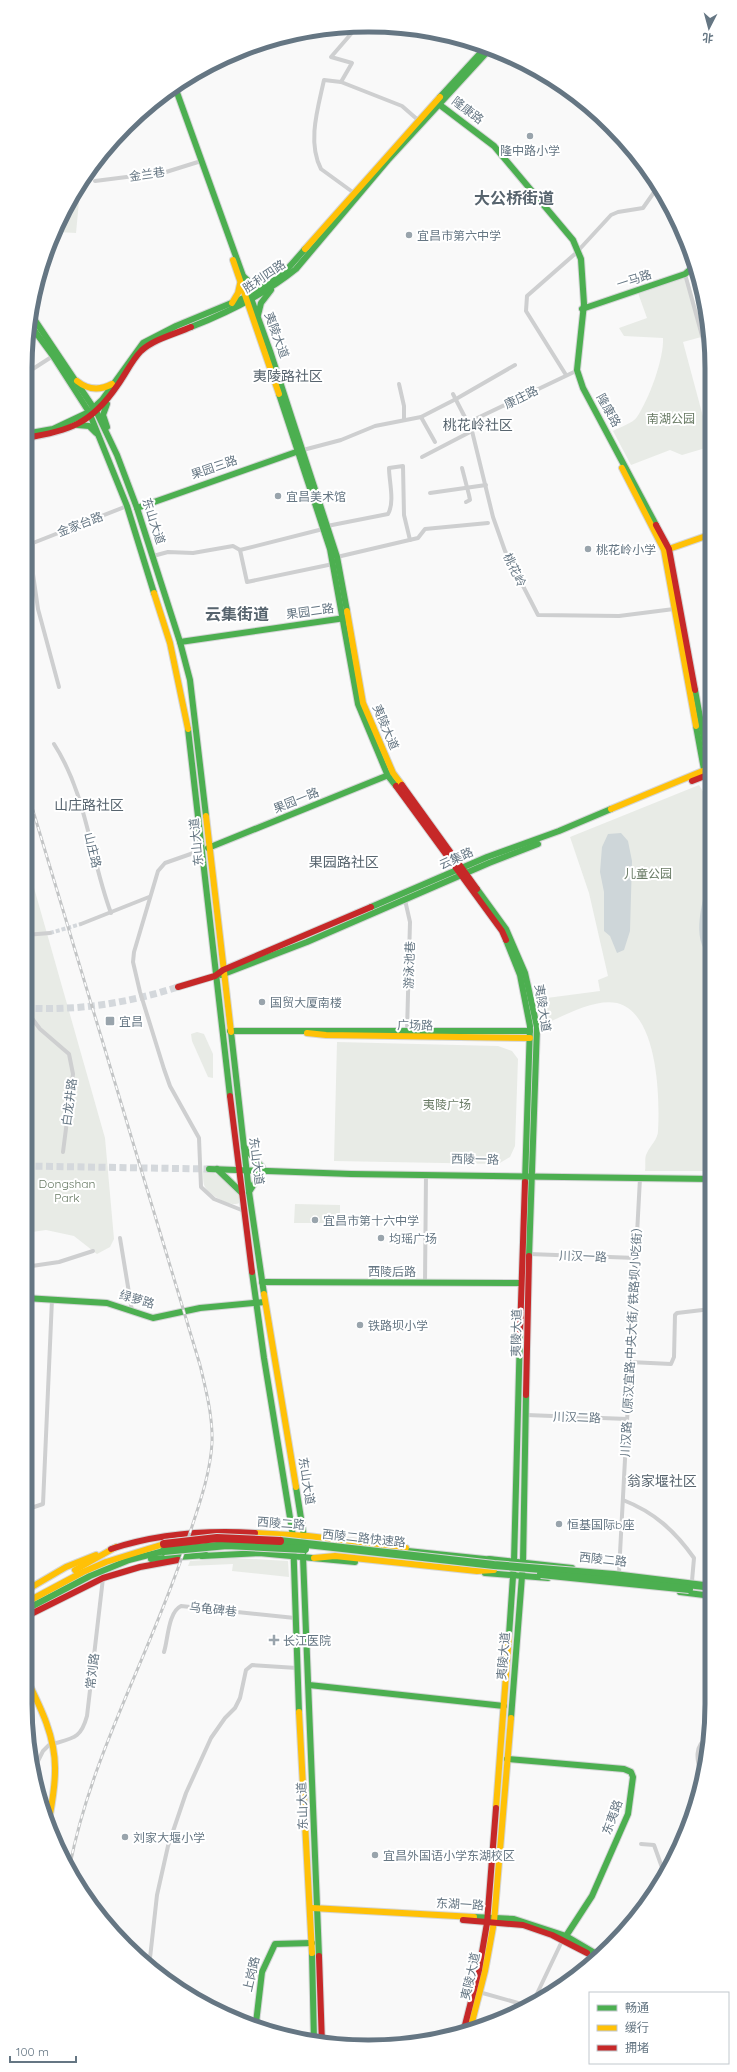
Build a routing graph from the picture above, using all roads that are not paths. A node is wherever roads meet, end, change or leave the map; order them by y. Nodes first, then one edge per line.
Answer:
1 (353, 33) edge
2 (482, 52) edge
3 (486, 53) edge
4 (341, 82) junction
5 (177, 93) edge
6 (174, 95) edge
7 (437, 104) junction
8 (418, 120) junction
9 (198, 162) junction
10 (94, 181) dead end
11 (654, 192) edge
12 (354, 193) junction
13 (577, 252) junction
14 (689, 266) edge
15 (690, 270) edge
16 (685, 274) junction
17 (241, 277) junction
18 (277, 285) junction
19 (265, 286) junction
20 (248, 299) junction
21 (232, 306) junction
22 (582, 306) junction
23 (252, 315) junction
24 (259, 320) junction
25 (36, 321) edge
26 (34, 332) edge
27 (704, 341) edge
28 (53, 356) junction
29 (515, 364) dead end
30 (32, 370) edge
31 (570, 373) junction
32 (76, 380) junction
33 (399, 384) dead end
34 (114, 387) junction
35 (453, 394) dead end
36 (80, 399) junction
37 (456, 399) junction
38 (93, 413) junction
39 (421, 417) junction
40 (404, 420) junction
41 (469, 422) junction
42 (71, 424) junction
43 (472, 431) junction
44 (32, 433) edge
45 (32, 437) edge
46 (435, 442) dead end
47 (301, 450) junction
48 (106, 452) junction
49 (117, 455) junction
50 (422, 458) dead end
51 (462, 468) dead end
52 (486, 485) junction
53 (468, 487) junction
54 (430, 493) dead end
55 (466, 502) dead end
56 (127, 506) junction
57 (137, 508) junction
58 (488, 523) dead end
59 (325, 528) junction
60 (705, 537) edge
61 (410, 540) junction
62 (33, 543) joint
63 (666, 549) junction
64 (240, 550) junction
65 (153, 556) junction
66 (335, 561) junction
67 (674, 609) junction
68 (345, 618) junction
69 (180, 642) junction
70 (60, 687) dead end
71 (54, 744) dead end
72 (705, 756) edge
73 (705, 758) edge
74 (705, 773) edge
75 (390, 775) junction
76 (205, 849) junction
77 (461, 872) junction
78 (149, 897) junction
79 (405, 900) junction
80 (111, 913) junction
81 (81, 924) tunnel mouth
82 (50, 933) tunnel mouth
83 (32, 934) edge
84 (223, 972) junction
85 (215, 976) junction
86 (178, 987) tunnel mouth
87 (32, 1018) edge
88 (230, 1031) junction
89 (407, 1031) junction
90 (299, 1032) junction
91 (530, 1034) junction
92 (244, 1147) junction
93 (63, 1152) dead end
94 (244, 1169) junction
95 (262, 1169) junction
96 (426, 1174) junction
97 (528, 1174) junction
98 (705, 1176) edge
99 (640, 1178) junction
100 (705, 1180) edge
101 (246, 1193) junction
102 (244, 1211) junction
103 (120, 1238) dead end
104 (93, 1250) dead end
105 (529, 1254) junction
106 (636, 1258) junction
107 (32, 1267) edge
108 (262, 1282) junction
109 (425, 1283) junction
110 (521, 1283) junction
111 (32, 1298) edge
112 (52, 1299) junction
113 (261, 1302) junction
114 (705, 1310) edge
115 (132, 1311) junction
116 (630, 1362) junction
117 (527, 1415) junction
118 (627, 1419) junction
119 (623, 1500) junction
120 (32, 1508) edge
121 (292, 1536) junction
122 (305, 1540) junction
123 (116, 1547) junction
124 (164, 1548) junction
125 (206, 1555) junction
126 (292, 1556) junction
127 (303, 1557) junction
128 (314, 1558) junction
129 (494, 1560) junction
130 (518, 1562) junction
131 (494, 1570) junction
132 (619, 1572) junction
133 (90, 1576) junction
134 (513, 1576) junction
135 (522, 1576) junction
136 (103, 1578) junction
137 (692, 1581) junction
138 (705, 1584) edge
139 (705, 1584) edge
140 (32, 1586) edge
141 (705, 1591) edge
142 (32, 1593) edge
143 (705, 1595) edge
144 (32, 1599) edge
145 (32, 1606) edge
146 (32, 1614) edge
147 (295, 1618) junction
148 (164, 1652) dead end
149 (297, 1668) junction
150 (309, 1685) junction
151 (32, 1693) edge
152 (32, 1699) edge
153 (504, 1706) junction
154 (47, 1730) junction
155 (702, 1744) edge
156 (51, 1745) junction
157 (507, 1759) junction
158 (37, 1763) edge
159 (699, 1770) edge
160 (48, 1805) edge
161 (50, 1812) edge
162 (641, 1844) dead end
163 (662, 1867) edge
164 (314, 1910) junction
165 (491, 1920) junction
166 (565, 1937) junction
167 (312, 1943) junction
168 (594, 1953) edge
169 (591, 1955) edge
170 (150, 1958) edge
171 (479, 1992) junction
172 (536, 1995) edge
173 (520, 2004) edge
174 (256, 2020) edge
175 (471, 2024) edge
176 (465, 2026) edge
177 (314, 2035) edge
178 (322, 2037) edge

1 - 4 street
2 - 7 main road, 胜利四路
3 - 7 main road, 胜利四路
4 - 8 street
4 - 12 street
5 - 17 main road, 夷陵大道
6 - 9 main road, 夷陵大道
7 - 8 main road, 胜利四路
7 - 13 main road, 隆康路
7 - 18 main road, 胜利四路
8 - 12 main road, 胜利四路
9 - 10 street, 金兰巷
9 - 17 main road, 夷陵大道
11 - 13 street
12 - 19 main road, 胜利四路
13 - 22 main road, 隆康路
13 - 31 street
14 - 22 main road, 一马路
15 - 16 main road, 一马路
16 - 22 main road, 一马路
16 - 27 street
17 - 19 main road
17 - 20 main road, 夷陵大道
17 - 21 main road
18 - 20 main road, 胜利四路
18 - 24 main road
19 - 20 main road, 胜利四路
20 - 21 main road, 胜利四路
20 - 23 main road, 夷陵大道
20 - 24 main road, 夷陵大道
21 - 23 main road
21 - 34 main road, 胜利四路
22 - 31 main road, 隆康路
22 - 63 main road, 隆康路
23 - 47 main road, 夷陵大道
24 - 47 main road, 夷陵大道
25 - 32 main road, 东山大道
26 - 28 main road, 东山大道
28 - 30 street
28 - 36 main road, 东山大道
29 - 37 street
31 - 41 street, 康庄路
31 - 63 main road, 隆康路
32 - 34 main road
32 - 38 main road, 东山大道
33 - 40 street
34 - 38 main road, 胜利四路
34 - 49 main road
35 - 37 street, 桃花岭
36 - 38 main road, 东山大道
36 - 42 main road
37 - 39 street
37 - 41 street, 桃花岭
38 - 42 main road, 胜利四路
38 - 48 main road, 东山大道
38 - 49 main road, 东山大道
39 - 40 street
39 - 46 street
40 - 47 street
41 - 43 street, 桃花岭
42 - 44 main road, 胜利四路
42 - 45 main road, 胜利四路
42 - 48 main road
43 - 50 street
43 - 52 street, 桃花岭
47 - 57 main road, 果园三路
47 - 59 main road, 夷陵大道
48 - 56 main road, 东山大道
49 - 57 main road, 东山大道
51 - 53 street
52 - 53 street
52 - 67 street, 桃花岭
53 - 54 street
53 - 55 street
56 - 62 street, 金家台路
56 - 76 main road, 东山大道
57 - 65 main road, 东山大道
58 - 61 street
59 - 61 street
59 - 64 street
59 - 66 main road, 夷陵大道
60 - 63 main road
61 - 66 street
62 - 70 street
63 - 67 main road, 隆康路
63 - 72 main road, 隆康路
64 - 65 street
64 - 66 street
65 - 69 main road, 东山大道
66 - 68 main road, 夷陵大道
67 - 73 main road, 隆康路
68 - 69 main road, 果园二路
68 - 75 main road, 夷陵大道
69 - 76 main road, 东山大道
71 - 80 street, 山庄路
74 - 77 main road, 云集路
75 - 76 main road, 果园一路
75 - 77 main road, 夷陵大道
76 - 78 street
76 - 84 main road, 东山大道
76 - 85 main road, 东山大道
77 - 79 main road, 云集路
77 - 84 main road, 云集路
77 - 91 main road, 夷陵大道
77 - 97 main road, 夷陵大道
78 - 80 street
78 - 102 street
79 - 84 main road, 云集路
79 - 89 street, 游泳池巷
80 - 81 street
82 - 83 street
84 - 85 main road, 云集路
84 - 88 main road, 东山大道
85 - 86 main road, 云集路
85 - 94 main road, 东山大道
87 - 93 street, 白龙井路
88 - 90 main road, 广场路
88 - 92 main road, 东山大道
89 - 90 main road, 广场路
89 - 91 main road, 广场路
90 - 91 main road, 广场路
91 - 97 main road, 夷陵大道
92 - 94 main road, 东山大道
92 - 95 main road
94 - 95 main road, 西陵一路
94 - 101 main road, 东山大道
94 - 101 main road, 西陵一路
95 - 96 main road, 西陵一路
95 - 97 main road, 西陵一路
95 - 101 main road
96 - 97 main road, 西陵一路
96 - 109 street
97 - 98 main road, 西陵一路
97 - 99 main road, 西陵一路
97 - 105 main road, 夷陵大道
97 - 110 main road, 夷陵大道
99 - 100 main road, 西陵一路
99 - 106 street, 川汉路（原汉宜路·中央大街/铁路坝小吃街）
101 - 102 main road, 东山大道
101 - 108 main road, 东山大道
102 - 113 main road, 东山大道
103 - 115 street
104 - 107 street
105 - 106 street, 川汉一路
105 - 117 main road, 夷陵大道
106 - 116 street, 川汉路（原汉宜路·中央大街/铁路坝小吃街）
108 - 109 main road, 西陵后路
108 - 113 main road, 东山大道
109 - 110 main road, 西陵后路
110 - 130 main road, 夷陵大道
111 - 112 main road, 绿萝路
112 - 115 main road, 绿萝路
112 - 120 street
113 - 115 main road, 绿萝路
113 - 121 main road, 东山大道
113 - 122 main road, 东山大道
114 - 116 street
116 - 118 street, 川汉路（原汉宜路·中央大街/铁路坝小吃街）
117 - 118 street, 川汉二路
117 - 130 main road, 夷陵大道
118 - 119 street, 川汉路（原汉宜路·中央大街/铁路坝小吃街）
119 - 132 street, 川汉路（原汉宜路·中央大街/铁路坝小吃街）
119 - 137 street
121 - 122 main road, 西陵二路
121 - 123 main road, 西陵二路
121 - 126 main road, 东山大道
122 - 124 main road, 西陵二路快速路, bridge
122 - 127 main road, 东山大道
122 - 129 main road, bridge
122 - 129 main road, 西陵二路
122 - 138 main road, 西陵二路快速路, bridge
123 - 140 main road, 西陵二路
123 - 142 main road
124 - 131 main road, 西陵二路快速路, bridge
124 - 133 main road, 西陵二路快速路
124 - 144 main road, 西陵二路快速路
125 - 126 main road, 西陵二路
125 - 133 main road
125 - 136 main road, 西陵二路
126 - 127 main road, 西陵二路
126 - 147 main road, 东山大道
127 - 128 main road, 西陵二路
127 - 150 main road, 东山大道
128 - 131 main road
128 - 134 main road, 西陵二路
129 - 130 main road, 西陵二路
130 - 132 main road, 西陵二路
130 - 134 main road, 夷陵大道
130 - 135 main road, 夷陵大道
131 - 141 main road, 西陵二路快速路, bridge
132 - 137 main road, 西陵二路
133 - 145 main road, 西陵二路快速路
134 - 135 main road, 西陵二路
134 - 153 main road, 夷陵大道
135 - 143 main road, 西陵二路
135 - 157 main road, 夷陵大道
136 - 146 main road, 西陵二路
136 - 156 street, 常刘路
137 - 139 main road, 西陵二路
147 - 148 street, 乌龟碑巷
147 - 149 main road, 东山大道
149 - 164 main road, 东山大道
149 - 170 street
150 - 153 main road
150 - 164 main road, 东山大道
151 - 154 main road
152 - 154 main road
153 - 165 main road, 夷陵大道
154 - 156 main road
155 - 159 street
156 - 158 street
156 - 160 main road
156 - 161 main road
157 - 165 main road, 夷陵大道
157 - 166 main road, 东夷路
162 - 163 street
164 - 165 main road
164 - 167 main road, 东山大道
164 - 178 main road, 东山大道
165 - 166 main road
165 - 171 main road, 夷陵大道
165 - 176 main road, 夷陵大道
166 - 168 main road
166 - 169 main road
166 - 172 street
167 - 174 main road, 上岗路
167 - 177 main road, 东山大道
171 - 173 street
171 - 175 main road, 夷陵大道

